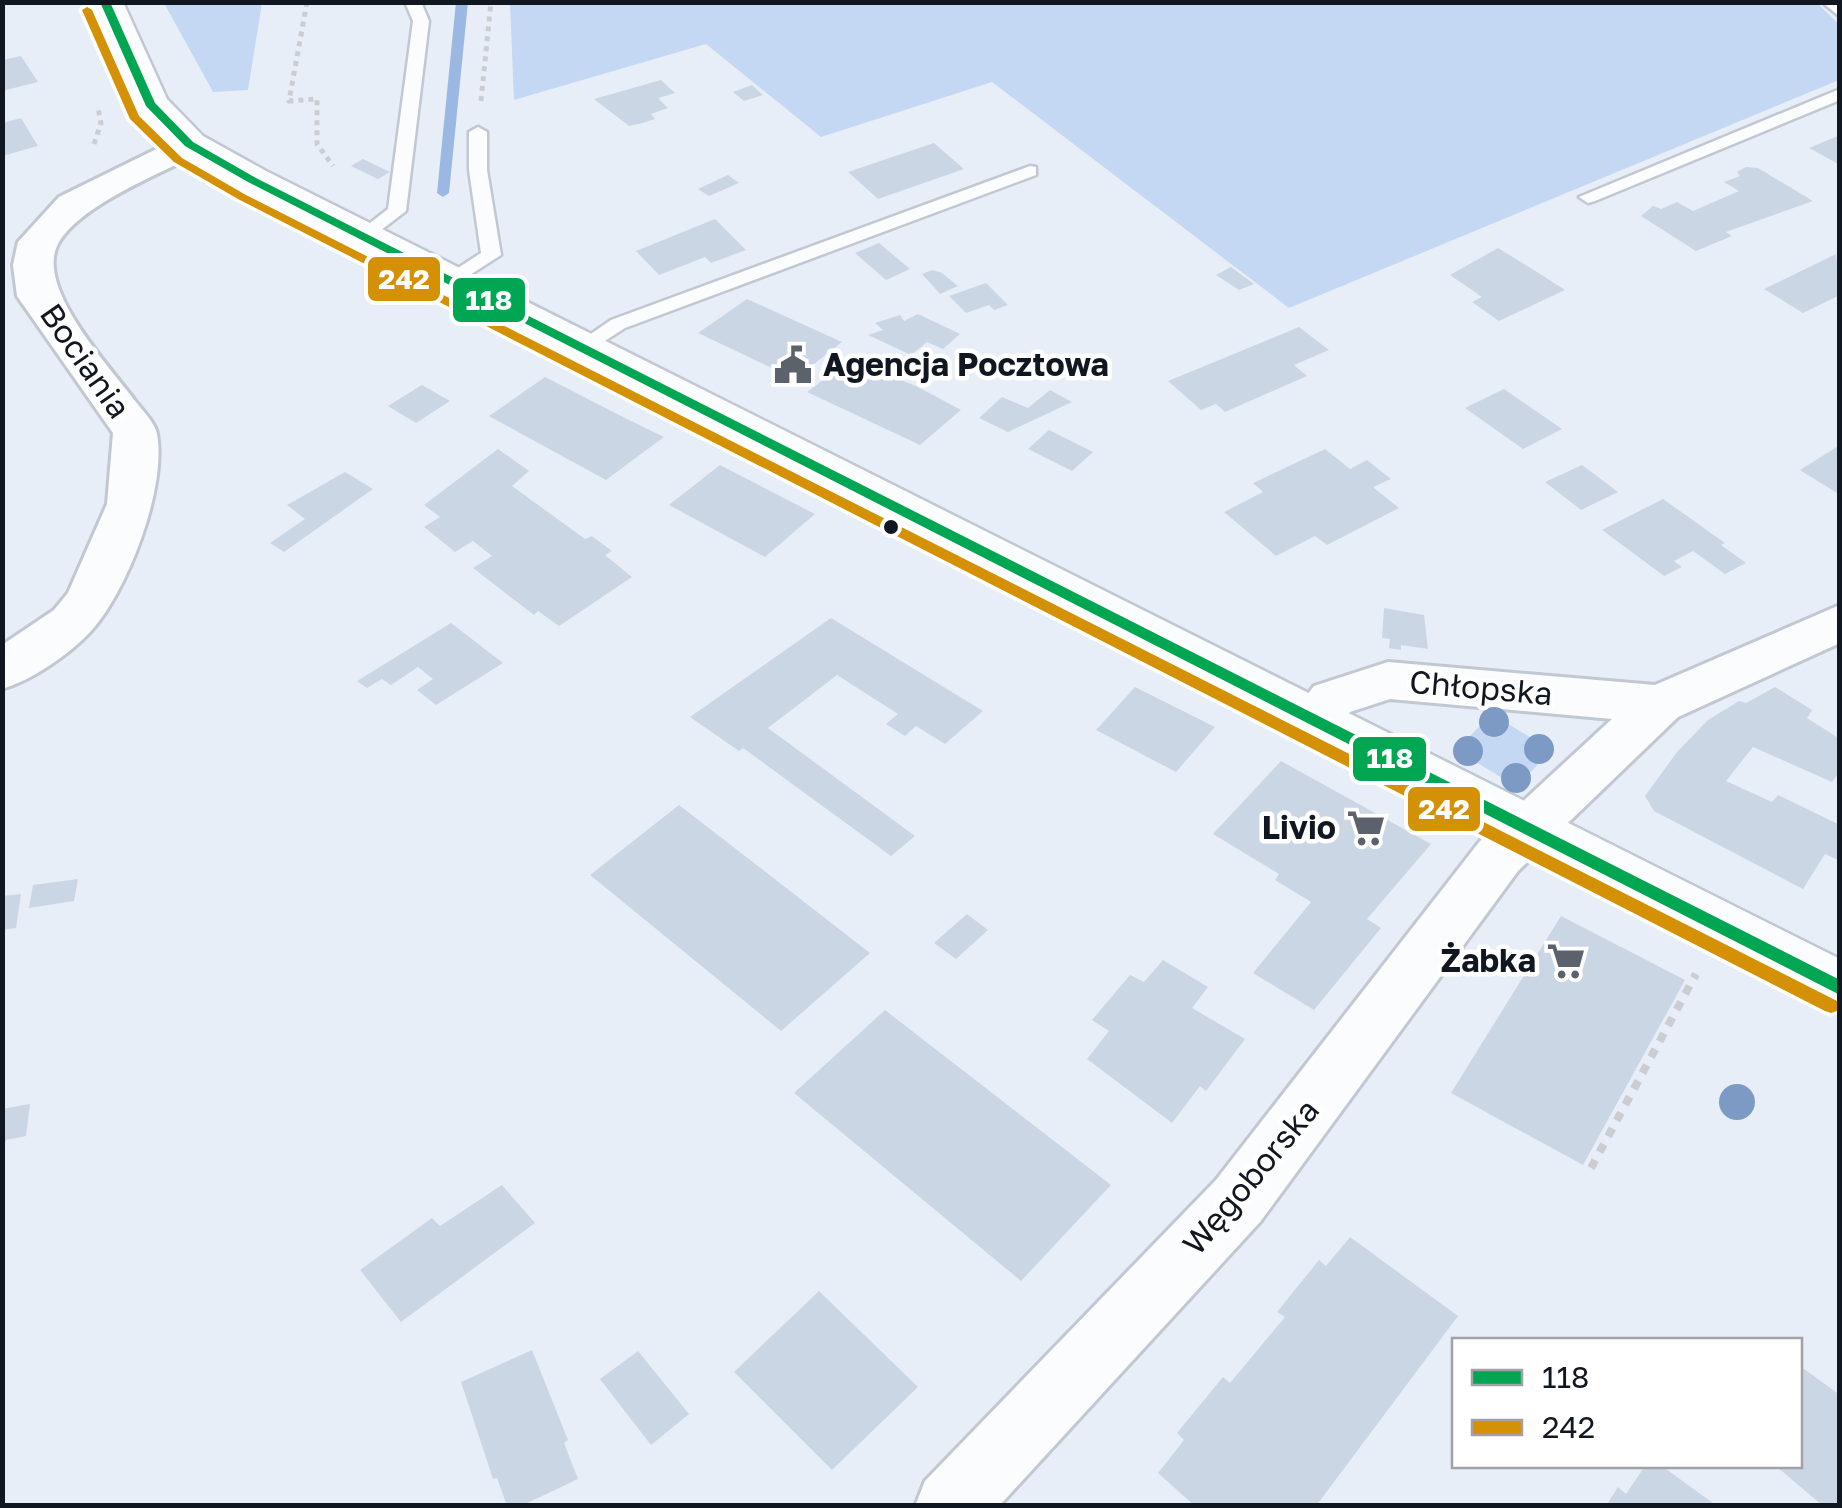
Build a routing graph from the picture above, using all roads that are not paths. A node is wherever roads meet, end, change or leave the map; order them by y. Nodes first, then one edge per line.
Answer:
1 (105, 2) edge
2 (414, 2) edge
3 (1830, 2) edge
4 (1840, 12) edge
5 (1840, 94) edge
6 (478, 132) road end
7 (189, 144) junction
8 (1030, 171) dead end
9 (1588, 196) dead end
10 (363, 238) junction
11 (448, 282) junction
12 (579, 349) junction
13 (1840, 622) edge
14 (2, 671) edge
15 (1660, 704) junction
16 (1314, 720) junction
17 (1528, 830) junction
18 (1840, 988) edge
19 (950, 1506) edge

1 - 7 street
2 - 10 lane
3 - 4 lane
5 - 9 lane
6 - 11 lane
7 - 10 street
7 - 14 street, Bociania
8 - 12 lane
10 - 11 street
11 - 12 street
12 - 16 street
13 - 15 street, Chłopska
15 - 16 street, Chłopska
15 - 17 street, Chłopska
16 - 17 street
17 - 18 street
17 - 19 street, Węgoborska

